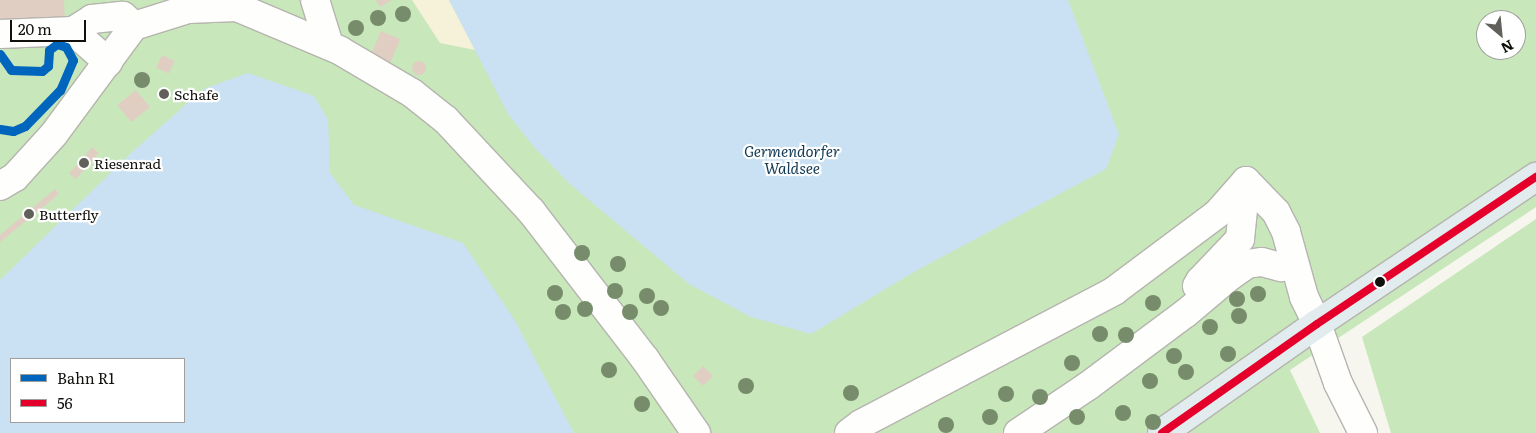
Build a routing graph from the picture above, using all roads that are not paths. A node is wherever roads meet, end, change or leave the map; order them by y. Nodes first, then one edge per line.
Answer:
1 (315, 0) edge
2 (134, 26) junction
3 (73, 32) junction
4 (0, 34) edge
5 (329, 46) junction
6 (108, 62) junction
7 (1536, 177) edge
8 (1246, 181) junction
9 (0, 186) edge
10 (1281, 267) junction
11 (1304, 297) junction
12 (1186, 313) junction
13 (1317, 324) junction
14 (696, 433) edge
15 (849, 433) edge
16 (1018, 433) edge
17 (1162, 433) edge
18 (1363, 433) edge

1 - 5 lane
2 - 3 lane
2 - 5 lane
2 - 6 lane
3 - 4 lane
3 - 6 lane
5 - 14 lane
6 - 9 lane
7 - 13 main road
8 - 10 lane
8 - 11 lane
8 - 12 lane
8 - 15 lane
10 - 11 lane
10 - 12 lane
11 - 13 lane
12 - 16 lane
13 - 17 main road
13 - 18 lane

